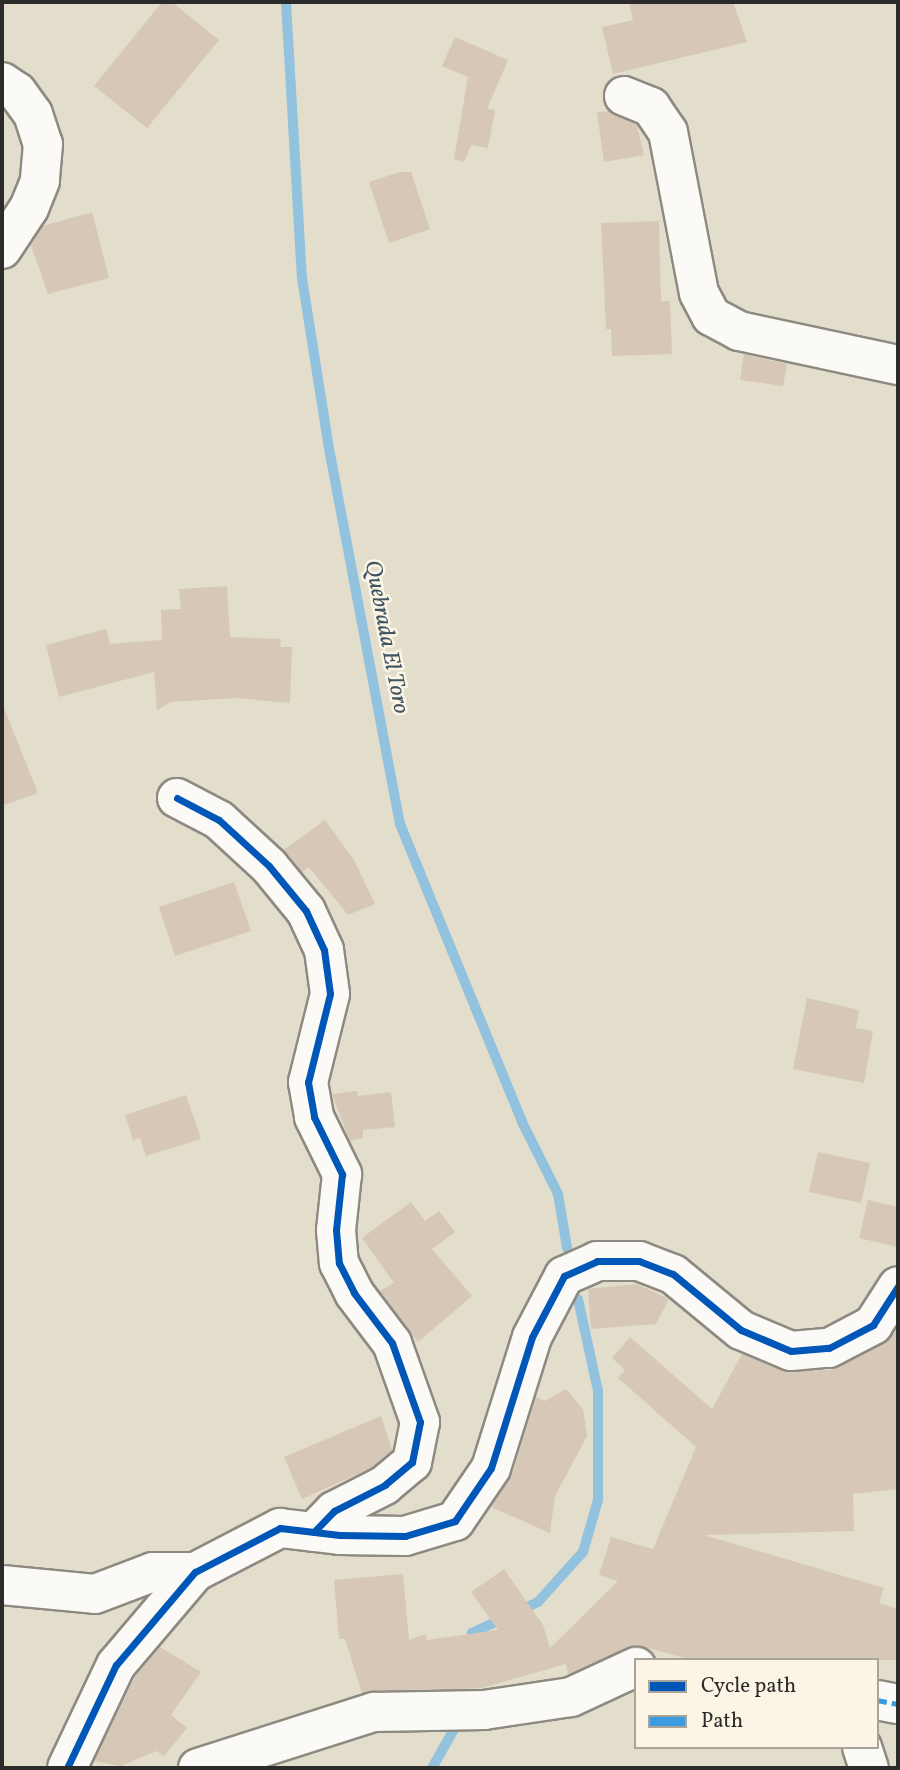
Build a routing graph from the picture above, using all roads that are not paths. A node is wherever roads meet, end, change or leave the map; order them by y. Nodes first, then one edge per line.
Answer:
1 (2, 82) edge
2 (624, 96) dead end
3 (2, 249) edge
4 (898, 365) edge
5 (177, 797) dead end
6 (896, 1299) edge
7 (314, 1532) junction
8 (195, 1572) junction
9 (2, 1585) edge
10 (634, 1668) edge
11 (879, 1700) edge
12 (898, 1704) edge
13 (863, 1749) edge
14 (67, 1768) edge
15 (198, 1768) edge
16 (869, 1768) edge

1 - 3 street
2 - 4 street
5 - 7 street
6 - 7 street
7 - 8 street
8 - 9 street
8 - 14 street
10 - 15 street
11 - 12 street
13 - 16 street

